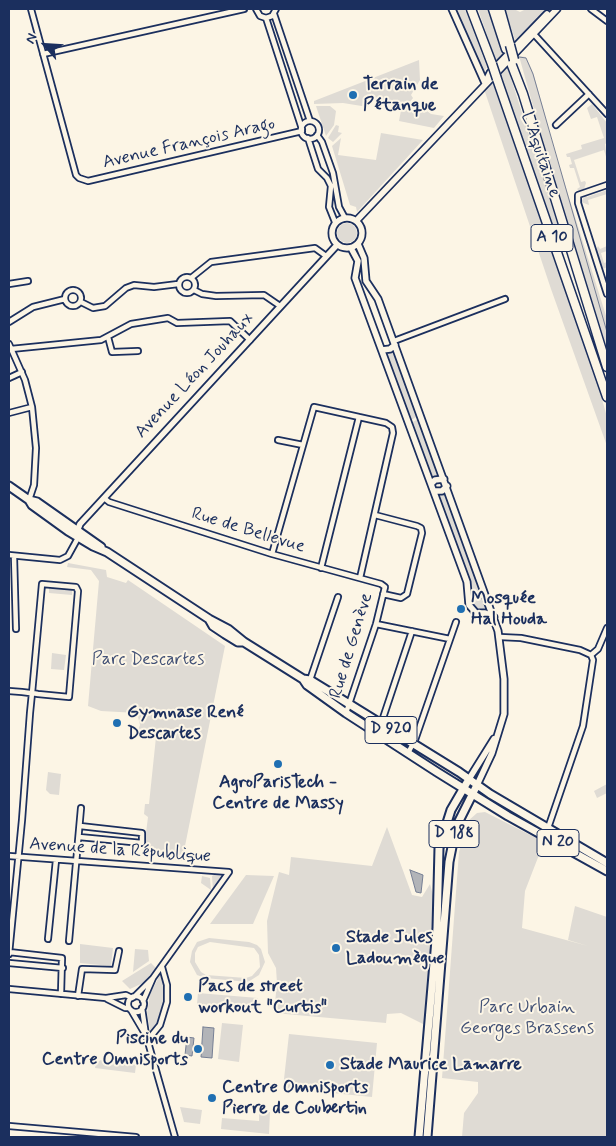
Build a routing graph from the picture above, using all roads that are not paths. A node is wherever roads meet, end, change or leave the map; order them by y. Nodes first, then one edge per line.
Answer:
1 (31, 9) edge
2 (244, 9) edge
3 (256, 9) edge
4 (452, 9) edge
5 (472, 9) edge
6 (493, 9) edge
7 (500, 9) edge
8 (552, 9) edge
9 (557, 9) edge
10 (591, 9) edge
11 (275, 11) edge
12 (266, 18) junction
13 (607, 21) edge
14 (532, 32) junction
15 (508, 47) junction
16 (43, 54) junction
17 (485, 83) junction
18 (589, 94) junction
19 (607, 114) edge
20 (310, 121) junction
21 (556, 125) dead end
22 (302, 130) junction
23 (317, 135) junction
24 (308, 138) junction
25 (607, 185) edge
26 (345, 218) junction
27 (356, 221) junction
28 (335, 222) junction
29 (358, 244) junction
30 (337, 245) junction
31 (351, 248) junction
32 (326, 256) junction
33 (191, 278) junction
34 (28, 281) dead end
35 (9, 284) edge
36 (178, 284) junction
37 (194, 290) junction
38 (607, 294) edge
39 (65, 298) junction
40 (505, 299) dead end
41 (81, 302) junction
42 (280, 306) junction
43 (9, 322) edge
44 (108, 337) junction
45 (250, 340) junction
46 (394, 341) junction
47 (380, 343) junction
48 (10, 347) edge
49 (382, 350) junction
50 (138, 351) dead end
51 (607, 367) edge
52 (22, 372) junction
53 (9, 378) edge
54 (607, 397) edge
55 (32, 407) junction
56 (9, 413) edge
57 (359, 417) junction
58 (278, 440) dead end
59 (303, 445) junction
60 (444, 479) junction
61 (431, 484) junction
62 (9, 486) edge
63 (447, 486) junction
64 (434, 491) junction
65 (104, 498) junction
66 (30, 500) junction
67 (375, 515) junction
68 (78, 533) junction
69 (272, 554) junction
70 (11, 555) edge
71 (321, 568) junction
72 (360, 578) junction
73 (385, 587) joint
74 (384, 594) junction
75 (338, 597) dead end
76 (488, 600) junction
77 (491, 608) junction
78 (483, 613) junction
79 (494, 617) junction
80 (456, 622) dead end
81 (376, 624) junction
82 (607, 628) edge
83 (16, 629) dead end
84 (412, 631) junction
85 (500, 637) junction
86 (450, 639) junction
87 (591, 655) junction
88 (306, 680) junction
89 (9, 691) edge
90 (32, 693) junction
91 (350, 705) junction
92 (346, 713) junction
93 (381, 724) junction
94 (499, 731) junction
95 (413, 744) junction
96 (408, 753) junction
97 (469, 779) junction
98 (478, 785) junction
99 (463, 788) junction
100 (472, 794) junction
101 (81, 808) dead end
102 (80, 826) junction
103 (548, 828) junction
104 (79, 837) junction
105 (9, 856) edge
106 (17, 857) junction
107 (56, 860) junction
108 (76, 862) junction
109 (607, 863) edge
110 (607, 871) edge
111 (48, 939) dead end
112 (69, 941) dead end
113 (119, 951) dead end
114 (9, 953) edge
115 (9, 963) edge
116 (162, 967) junction
117 (63, 968) junction
118 (153, 978) junction
119 (9, 989) edge
120 (61, 994) junction
121 (78, 996) junction
122 (133, 997) junction
123 (106, 998) junction
124 (143, 1002) junction
125 (142, 1008) junction
126 (130, 1009) junction
127 (146, 1035) junction
128 (147, 1041) junction
129 (9, 1126) edge
130 (88, 1135) edge
131 (136, 1137) edge
132 (175, 1137) edge
133 (419, 1137) edge
134 (427, 1137) edge

1 - 16 street
2 - 16 street
3 - 12 street
4 - 17 street
5 - 54 highway, L'Aquitaine / A 10, bridge
6 - 15 highway
7 - 15 highway
8 - 14 street
9 - 14 street
10 - 13 street
11 - 12 street
11 - 20 street
12 - 22 street
14 - 17 street
14 - 18 street
15 - 51 highway, L'Aquitaine / A 10, bridge
16 - 22 street, Avenue François Arago
17 - 27 street
18 - 19 street
18 - 21 street
20 - 22 street
20 - 23 street
22 - 24 street
23 - 24 street
23 - 26 street
24 - 28 street
25 - 38 street
26 - 27 street
26 - 28 street
27 - 29 street
28 - 30 street
29 - 31 street
29 - 46 street
30 - 31 street
30 - 32 street, Avenue Léon Jouhaux
31 - 47 street
32 - 33 street
32 - 42 street, Avenue Léon Jouhaux
33 - 36 street
33 - 37 street
34 - 35 street
36 - 37 street
36 - 41 street
37 - 42 street
39 - 41 street
39 - 41 street
39 - 43 street
40 - 46 street
42 - 45 street, Avenue Léon Jouhaux
44 - 45 street
44 - 48 street
44 - 50 street
45 - 65 street, Avenue Léon Jouhaux
46 - 47 street
46 - 49 street
46 - 60 street
47 - 49 street
48 - 52 street
49 - 61 street
52 - 53 street
52 - 55 street
55 - 56 street
55 - 66 street
57 - 59 street
57 - 67 street
57 - 71 street
58 - 59 street
59 - 69 street
60 - 61 street
60 - 63 street
61 - 64 street
62 - 66 main road, D 920
63 - 64 street
63 - 76 street
64 - 78 street
65 - 68 street, Avenue Léon Jouhaux
65 - 69 street, Rue de Bellevue
66 - 68 main road, D 920
66 - 68 main road, D 920
67 - 72 street
67 - 74 street
68 - 70 street
68 - 88 main road, D 920
69 - 71 street, Rue de Bellevue
70 - 83 street
71 - 72 street, Rue de Bellevue
72 - 73 street, Rue de Bellevue
73 - 74 street, Rue de Genève
74 - 81 street, Rue de Genève
75 - 88 street
76 - 77 street
76 - 78 street
77 - 78 street
77 - 79 street
78 - 79 street
79 - 85 street
80 - 86 street
81 - 84 street
81 - 91 street, Rue de Genève
82 - 87 street
84 - 86 street
84 - 93 street
85 - 87 street
85 - 94 street
86 - 95 street
87 - 103 street
88 - 91 main road, D 920
88 - 92 main road, D 920
89 - 90 street
90 - 90 street
90 - 106 street
91 - 92 street, Rue de Genève
91 - 93 main road, D 920
92 - 96 main road, D 920
93 - 95 main road, D 920
94 - 97 street
94 - 98 street
95 - 96 street
95 - 97 main road, D 920
96 - 99 main road, D 920
97 - 98 main road, D 920
97 - 99 main road, D 188
98 - 100 main road, D 188
98 - 103 main road, N 20
99 - 100 main road, N 20
99 - 133 main road, D 188
100 - 110 main road, N 20
100 - 134 main road, D 188
101 - 102 street
102 - 104 street
102 - 104 street
103 - 109 main road, N 20
104 - 108 street
105 - 106 street, Avenue de la République
106 - 107 street, Avenue de la République
106 - 114 street
107 - 108 street, Avenue de la République
107 - 111 street
108 - 112 street
108 - 116 street, Avenue de la République
113 - 121 street
114 - 117 street
115 - 117 street
116 - 118 street
116 - 128 street
117 - 120 street
118 - 122 street
118 - 124 street
119 - 120 street
120 - 121 street
121 - 123 street
122 - 123 street
122 - 124 street
122 - 126 street
123 - 126 street
124 - 125 street
125 - 126 street
125 - 127 street
126 - 127 street
127 - 128 street
128 - 132 street
129 - 130 street
130 - 131 street

